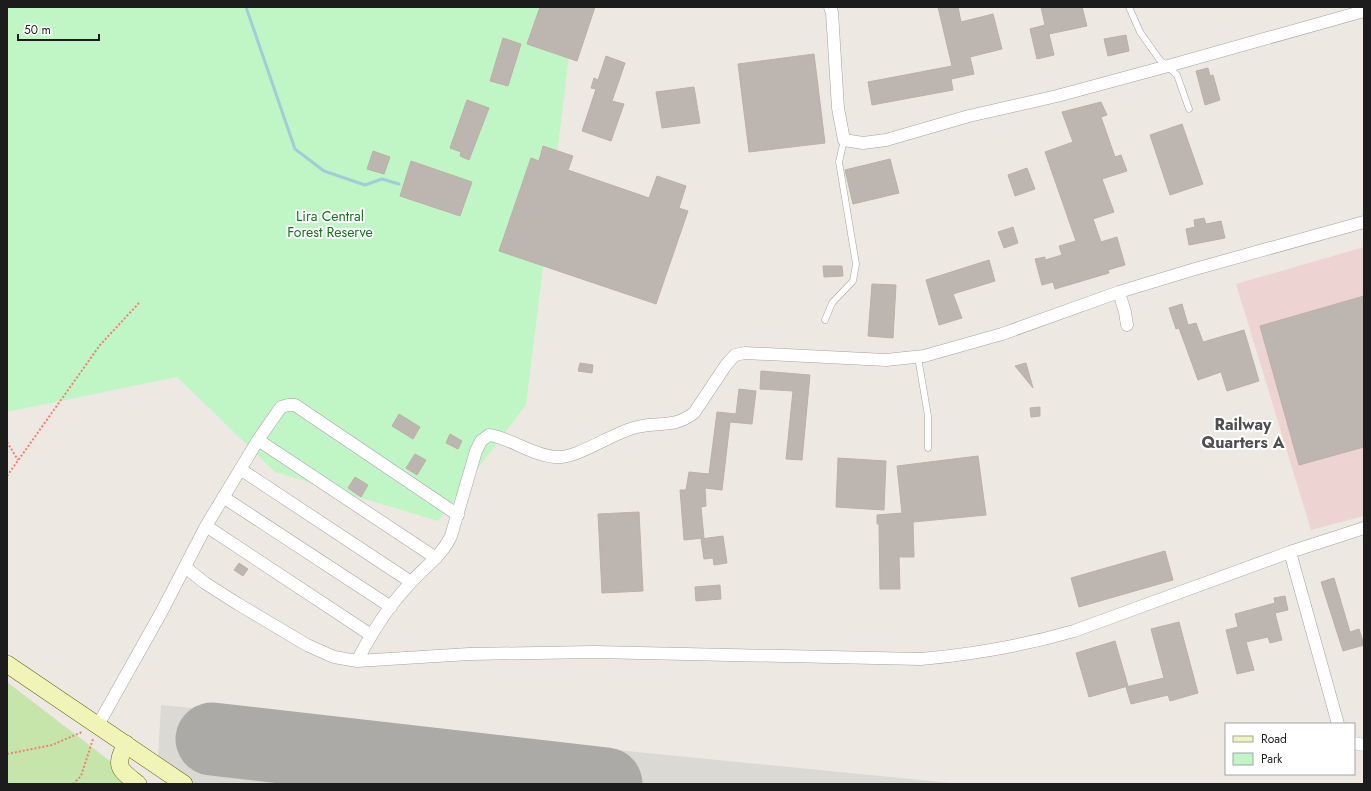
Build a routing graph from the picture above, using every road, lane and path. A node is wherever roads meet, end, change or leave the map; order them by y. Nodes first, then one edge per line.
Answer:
1 (830, 7) edge
2 (1129, 7) edge
3 (1364, 11) edge
4 (1168, 66) junction
5 (1189, 109) dead end
6 (844, 140) junction
7 (1364, 222) edge
8 (1118, 292) junction
9 (139, 303) dead end
10 (825, 320) dead end
11 (1127, 325) dead end
12 (918, 357) junction
13 (258, 440) junction
14 (7, 442) edge
15 (928, 448) dead end
16 (18, 460) junction
17 (240, 469) junction
18 (7, 476) edge
19 (223, 497) junction
20 (458, 515) junction
21 (206, 526) junction
22 (1364, 528) edge
23 (1290, 552) junction
24 (436, 558) junction
25 (185, 567) junction
26 (411, 582) junction
27 (391, 607) junction
28 (371, 635) junction
29 (357, 661) junction
30 (7, 664) edge
31 (1338, 723) edge
32 (98, 725) junction
33 (126, 744) junction
34 (7, 754) edge
35 (73, 784) edge
36 (138, 784) edge
37 (184, 784) edge

1 - 6 street
2 - 4 lane
3 - 4 street
4 - 5 lane
4 - 6 street
6 - 10 lane
7 - 8 street
8 - 11 street
8 - 12 street
9 - 16 path
12 - 15 lane
12 - 20 street
13 - 17 street
13 - 20 street
13 - 24 street
14 - 16 path
16 - 18 path
17 - 19 street
17 - 26 street
19 - 21 street
19 - 27 street
20 - 24 street
21 - 25 street
21 - 28 street
22 - 23 street
23 - 29 street
23 - 31 street
24 - 26 street
25 - 29 street
25 - 32 street
26 - 27 street
27 - 28 street
28 - 29 street
30 - 32 main road
32 - 33 main road
32 - 34 path
32 - 35 path
33 - 36 main road
33 - 37 main road

